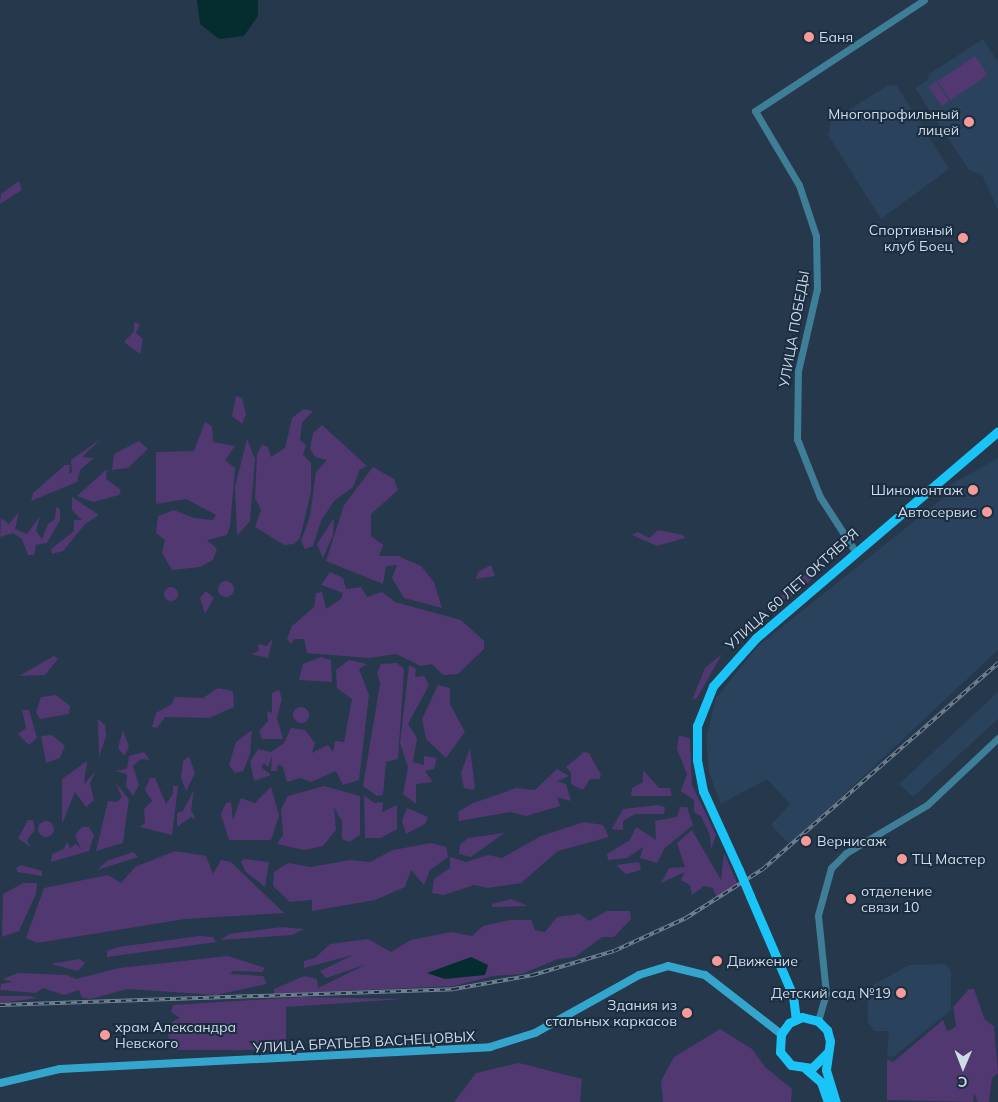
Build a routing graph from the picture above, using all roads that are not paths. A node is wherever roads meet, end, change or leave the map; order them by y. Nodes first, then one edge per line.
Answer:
1 (924, 0) edge
2 (998, 431) edge
3 (856, 551) junction
4 (998, 738) edge
5 (796, 1019) junction
6 (818, 1021) junction
7 (781, 1034) junction
8 (828, 1052) junction
9 (806, 1069) junction
10 (0, 1083) edge
11 (828, 1102) edge
12 (836, 1102) edge

1 - 3 street, УЛИЦА ПОБЕДЫ
2 - 3 main road, УЛИЦА 60 ЛЕТ ОКТЯБРЯ
3 - 5 main road, УЛИЦА 60 ЛЕТ ОКТЯБРЯ, bridge
4 - 6 street
5 - 6 main road
5 - 7 main road
6 - 8 main road
7 - 9 main road
7 - 10 main road, УЛИЦА БРАТЬЕВ ВАСНЕЦОВЫХ
8 - 9 main road
8 - 12 main road
9 - 11 main road

